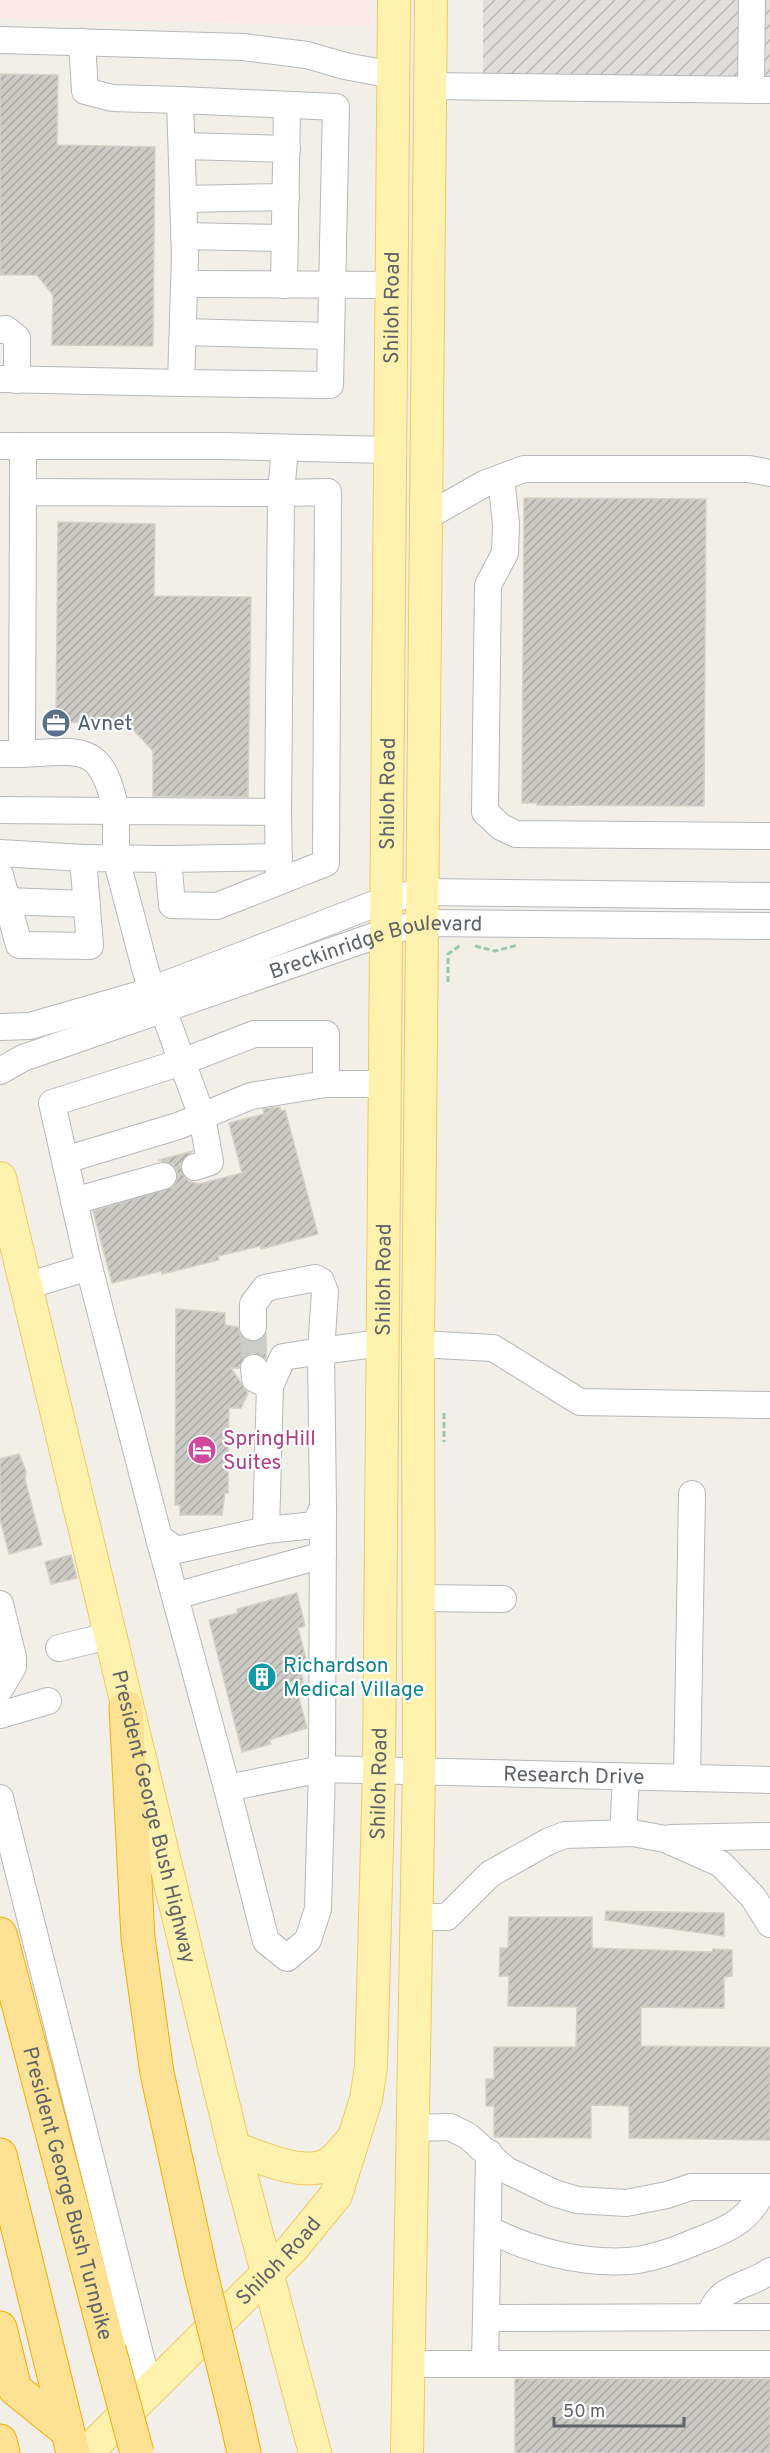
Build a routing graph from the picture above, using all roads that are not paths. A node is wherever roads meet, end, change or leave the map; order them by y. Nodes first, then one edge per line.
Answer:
1 (394, 0) edge
2 (431, 0) edge
3 (752, 0) edge
4 (0, 40) edge
5 (82, 42) junction
6 (393, 75) junction
7 (430, 86) junction
8 (760, 90) edge
9 (180, 100) junction
10 (287, 105) junction
11 (183, 146) junction
12 (287, 149) junction
13 (286, 197) junction
14 (184, 199) junction
15 (184, 236) junction
16 (285, 238) junction
17 (184, 284) junction
18 (284, 285) junction
19 (390, 285) junction
20 (332, 286) junction
21 (0, 330) edge
22 (183, 332) junction
23 (331, 336) junction
24 (9, 380) edge
25 (181, 383) junction
26 (12, 446) edge
27 (285, 448) junction
28 (389, 450) junction
29 (770, 473) edge
30 (501, 478) junction
31 (23, 492) junction
32 (282, 493) junction
33 (426, 517) junction
34 (11, 754) edge
35 (0, 810) edge
36 (116, 811) junction
37 (278, 812) junction
38 (770, 836) edge
39 (0, 854) edge
40 (83, 858) junction
41 (116, 858) junction
42 (168, 859) junction
43 (279, 870) junction
44 (0, 875) edge
45 (422, 892) junction
46 (770, 896) edge
47 (385, 900) junction
48 (6, 901) junction
49 (87, 904) junction
50 (422, 923) junction
51 (770, 926) edge
52 (386, 932) junction
53 (157, 999) junction
54 (0, 1027) edge
55 (182, 1062) junction
56 (0, 1071) edge
57 (326, 1084) junction
58 (384, 1084) junction
59 (202, 1116) junction
60 (65, 1160) junction
61 (195, 1167) dead end
62 (163, 1176) dead end
63 (0, 1178) edge
64 (74, 1201) junction
65 (88, 1267) junction
66 (26, 1286) junction
67 (253, 1327) tunnel mouth
68 (381, 1343) junction
69 (418, 1344) junction
70 (321, 1351) junction
71 (770, 1405) edge
72 (692, 1494) dead end
73 (323, 1507) junction
74 (266, 1530) junction
75 (159, 1538) junction
76 (323, 1555) junction
77 (175, 1596) junction
78 (418, 1598) junction
79 (503, 1599) dead end
80 (0, 1604) edge
81 (96, 1639) dead end
82 (59, 1648) dead end
83 (0, 1689) edge
84 (48, 1701) dead end
85 (126, 1707) junction
86 (0, 1715) edge
87 (322, 1769) junction
88 (379, 1771) junction
89 (419, 1772) junction
90 (626, 1777) junction
91 (687, 1778) junction
92 (770, 1780) edge
93 (227, 1788) junction
94 (0, 1798) edge
95 (623, 1833) junction
96 (770, 1836) edge
97 (665, 1839) junction
98 (416, 1917) junction
99 (770, 1923) edge
100 (0, 1934) edge
101 (413, 2128) junction
102 (355, 2137) junction
103 (234, 2148) junction
104 (489, 2153) junction
105 (0, 2155) edge
106 (767, 2187) edge
107 (488, 2229) junction
108 (770, 2271) edge
109 (267, 2274) junction
110 (710, 2317) junction
111 (770, 2317) edge
112 (486, 2318) junction
113 (0, 2328) edge
114 (485, 2363) junction
115 (408, 2364) junction
116 (770, 2364) edge
117 (146, 2378) dead end
118 (66, 2430) edge
119 (0, 2441) edge
120 (3, 2453) edge
121 (137, 2453) edge
122 (244, 2453) edge
123 (315, 2453) edge
124 (407, 2453) edge

1 - 6 main road, Shiloh Road
2 - 7 main road, Shiloh Road
3 - 8 street
4 - 5 street
5 - 6 street
5 - 9 street
6 - 7 main road
6 - 19 main road, Shiloh Road
7 - 8 street
7 - 33 main road, Shiloh Road
9 - 10 street
9 - 11 street
10 - 12 street
10 - 20 street
11 - 12 street
11 - 14 street
12 - 13 street
13 - 14 street
13 - 16 street
14 - 15 street
15 - 16 street
15 - 17 street
16 - 18 street
17 - 18 street
17 - 22 street
18 - 20 street
19 - 20 street
19 - 28 main road, Shiloh Road
20 - 23 street
21 - 24 street
22 - 23 street
22 - 25 street
23 - 25 street
24 - 25 street
26 - 27 street
26 - 31 street
27 - 28 street
27 - 32 street
28 - 47 main road, Shiloh Road
29 - 30 street
30 - 33 street
30 - 38 street
31 - 32 street
31 - 34 street
32 - 37 street
32 - 43 street
33 - 45 main road, Shiloh Road
34 - 36 street
35 - 36 street
36 - 37 street
36 - 41 street
37 - 43 street
39 - 40 street
40 - 41 street
40 - 49 street
41 - 42 street
41 - 53 street
42 - 43 street
42 - 43 street
44 - 48 street
45 - 46 street, Breckinridge Boulevard
45 - 47 street, Breckinridge Boulevard
45 - 50 main road, Shiloh Road
47 - 52 main road, Shiloh Road
47 - 53 street, Breckinridge Boulevard
48 - 49 street
48 - 49 street
50 - 51 street, Breckinridge Boulevard
50 - 52 street, Breckinridge Boulevard
50 - 69 main road, Shiloh Road
52 - 53 street, Breckinridge Boulevard
52 - 58 main road, Shiloh Road
53 - 54 street, Breckinridge Boulevard
53 - 55 street
53 - 56 street, Breckinridge Boulevard
55 - 57 street
55 - 59 street
55 - 60 street
57 - 58 street
57 - 59 street
58 - 68 main road, Shiloh Road
59 - 60 street
59 - 61 street
60 - 64 street
62 - 64 street
63 - 66 main road, President George Bush Highway
64 - 65 street
65 - 66 street
65 - 75 street
66 - 85 main road, President George Bush Highway
67 - 70 street
68 - 69 main road
68 - 70 street
68 - 88 main road, Shiloh Road
69 - 71 street
69 - 78 main road, Shiloh Road
70 - 73 street
70 - 74 street
72 - 91 street
73 - 74 street
73 - 76 street
74 - 75 street
75 - 77 street
76 - 77 street
76 - 87 street
77 - 93 street
78 - 79 street
78 - 89 main road, Shiloh Road
80 - 83 street
81 - 82 street
84 - 86 street
85 - 103 main road, President George Bush Highway
85 - 122 highway, bridge
87 - 88 street, Research Drive
87 - 93 street, Research Drive
87 - 93 street
88 - 89 street, Research Drive
88 - 102 main road, Shiloh Road
89 - 90 street, Research Drive
89 - 98 main road, Shiloh Road
90 - 91 street, Research Drive
90 - 95 street
91 - 92 street, Research Drive
94 - 117 street
95 - 97 street
95 - 98 street
96 - 97 street
97 - 99 street
98 - 101 main road, Shiloh Road
100 - 121 highway, President George Bush Turnpike, bridge
101 - 104 street
101 - 115 main road, Shiloh Road
102 - 103 main road
102 - 109 main road, Shiloh Road
103 - 109 main road, President George Bush Highway
104 - 106 street
104 - 107 street
105 - 118 highway
106 - 107 street
107 - 112 street
108 - 110 street
109 - 118 main road, Shiloh Road
109 - 123 main road, President George Bush Highway
110 - 111 street
110 - 112 street
112 - 114 street
113 - 118 highway
114 - 115 street
114 - 116 street
115 - 124 main road, Shiloh Road
119 - 120 highway

